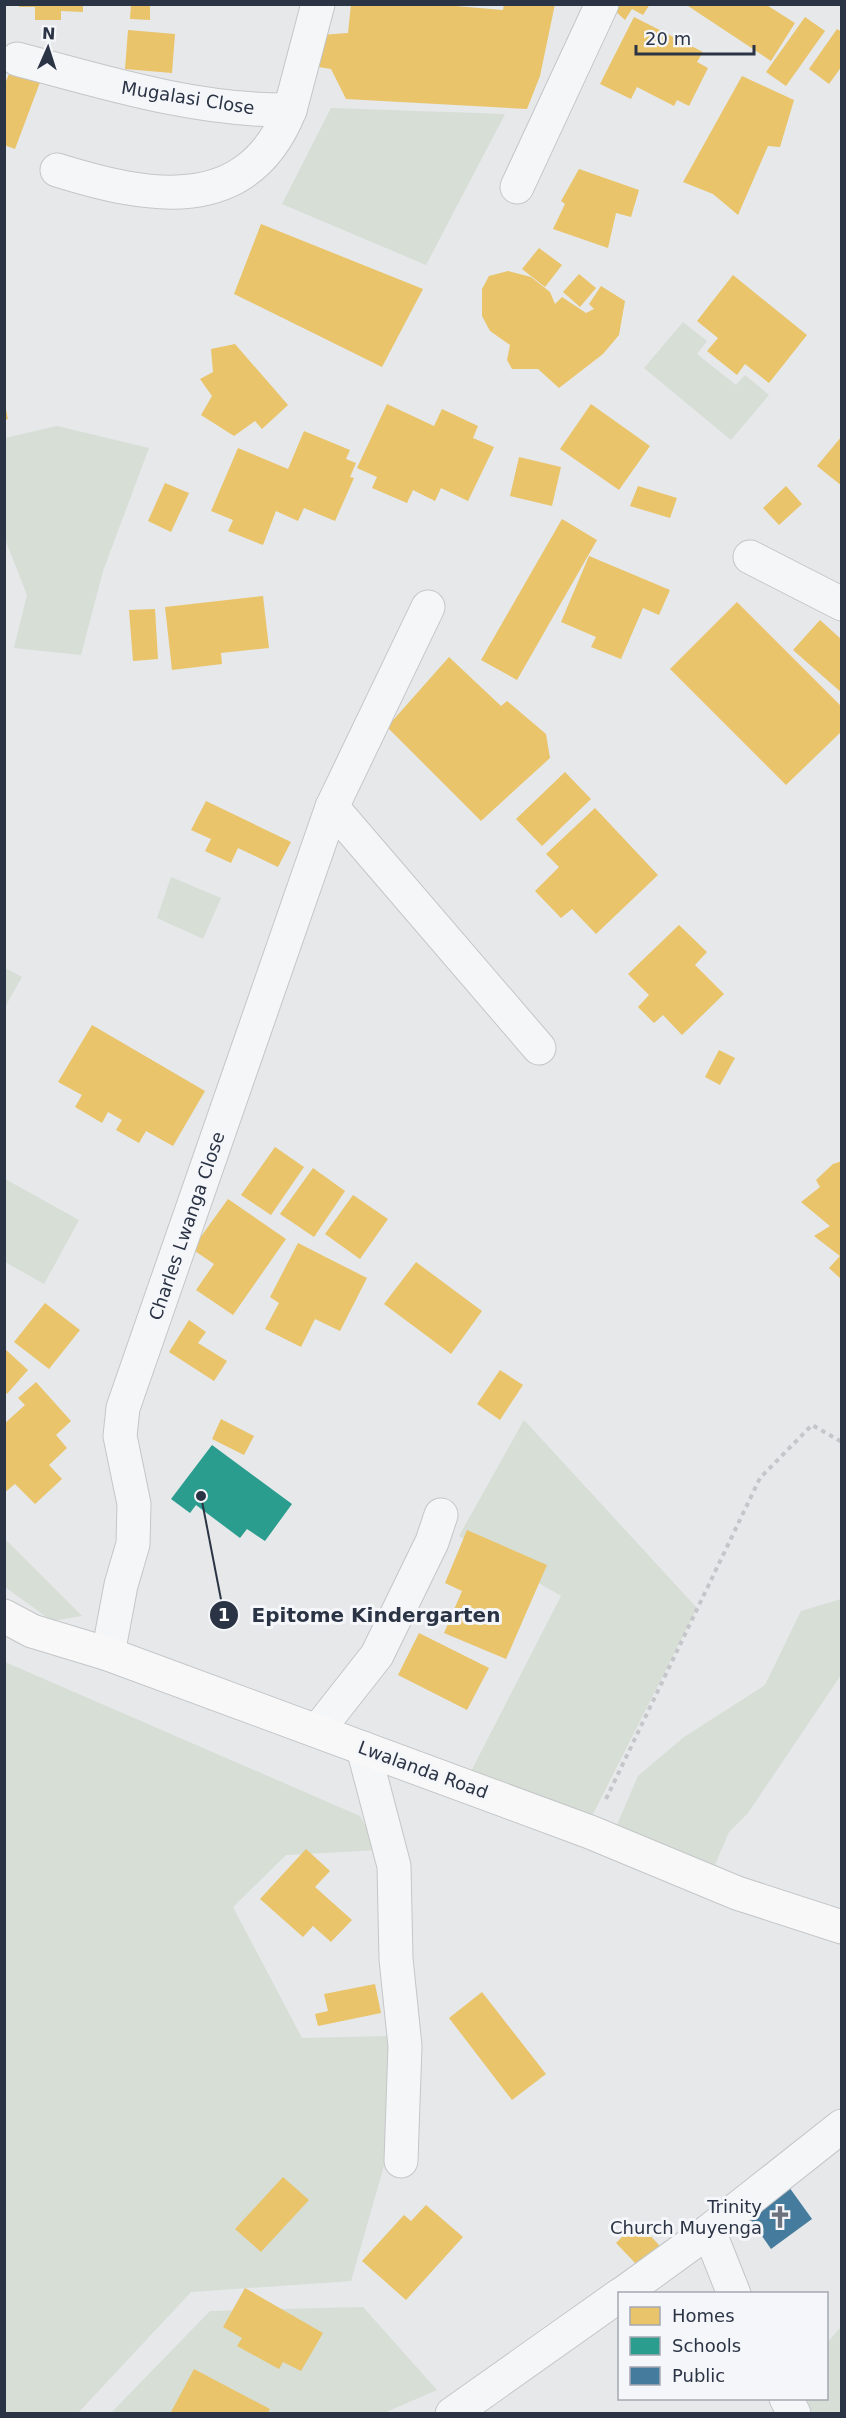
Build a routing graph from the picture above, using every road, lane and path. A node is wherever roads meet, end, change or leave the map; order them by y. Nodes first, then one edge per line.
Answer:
1 (318, 4) edge
2 (602, 4) edge
3 (17, 59) dead end
4 (290, 110) junction
5 (57, 170) dead end
6 (517, 187) dead end
7 (750, 557) dead end
8 (842, 604) edge
9 (428, 607) dead end
10 (332, 807) junction
11 (539, 1048) dead end
12 (842, 1442) edge
13 (441, 1515) dead end
14 (4, 1616) edge
15 (108, 1654) junction
16 (318, 1730) junction
17 (363, 1748) junction
18 (590, 1832) junction
19 (842, 1927) edge
20 (842, 2126) edge
21 (400, 2161) dead end
22 (709, 2231) junction
23 (624, 2292) edge
24 (733, 2292) edge
25 (618, 2296) edge
26 (787, 2400) edge
27 (452, 2414) edge
28 (794, 2414) edge

1 - 4 street
2 - 6 street
3 - 4 street, Mugalasi Close
4 - 5 street
7 - 8 street
9 - 10 street, Charles Lwanga Close
10 - 11 street
10 - 15 street, Charles Lwanga Close
12 - 18 path
13 - 16 street
14 - 15 street, Lwalanda Road
15 - 16 street, Lwalanda Road
16 - 17 street, Lwalanda Road
17 - 18 street, Lwalanda Road
17 - 21 street
18 - 19 street, Lwalanda Road
20 - 22 street
22 - 23 street
22 - 24 street
25 - 27 street
26 - 28 street

